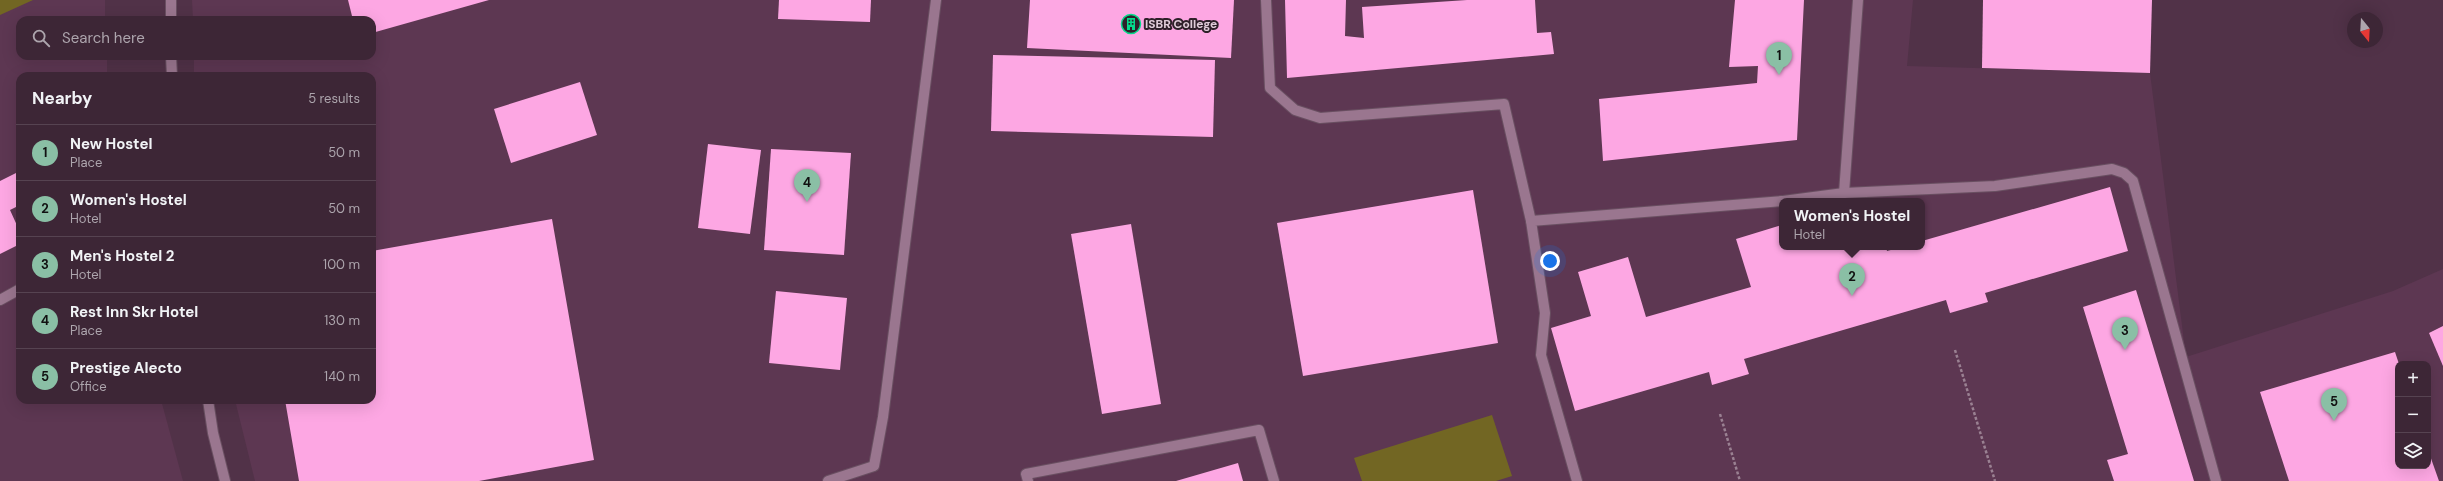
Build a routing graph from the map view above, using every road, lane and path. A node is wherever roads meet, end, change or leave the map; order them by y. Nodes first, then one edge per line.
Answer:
1 (171, 0) edge
2 (936, 0) edge
3 (1266, 0) edge
4 (1858, 0) edge
5 (171, 16) edge
6 (172, 60) edge
7 (172, 72) edge
8 (1844, 193) junction
9 (1805, 198) edge
10 (1779, 201) edge
11 (1531, 221) junction
12 (16, 291) edge
13 (0, 300) edge
14 (1955, 350) dead end
15 (209, 404) edge
16 (1720, 414) dead end
17 (225, 481) edge
18 (828, 481) edge
19 (1028, 481) edge
20 (1274, 481) edge
21 (1577, 481) edge
22 (1740, 481) edge
23 (1995, 481) edge
24 (2216, 481) edge

1 - 5 street
2 - 18 street
3 - 11 street
4 - 8 street
6 - 7 street
8 - 9 street
8 - 24 street
10 - 11 street
11 - 21 street
12 - 13 street
14 - 23 path
15 - 17 street
16 - 22 path
19 - 20 street

